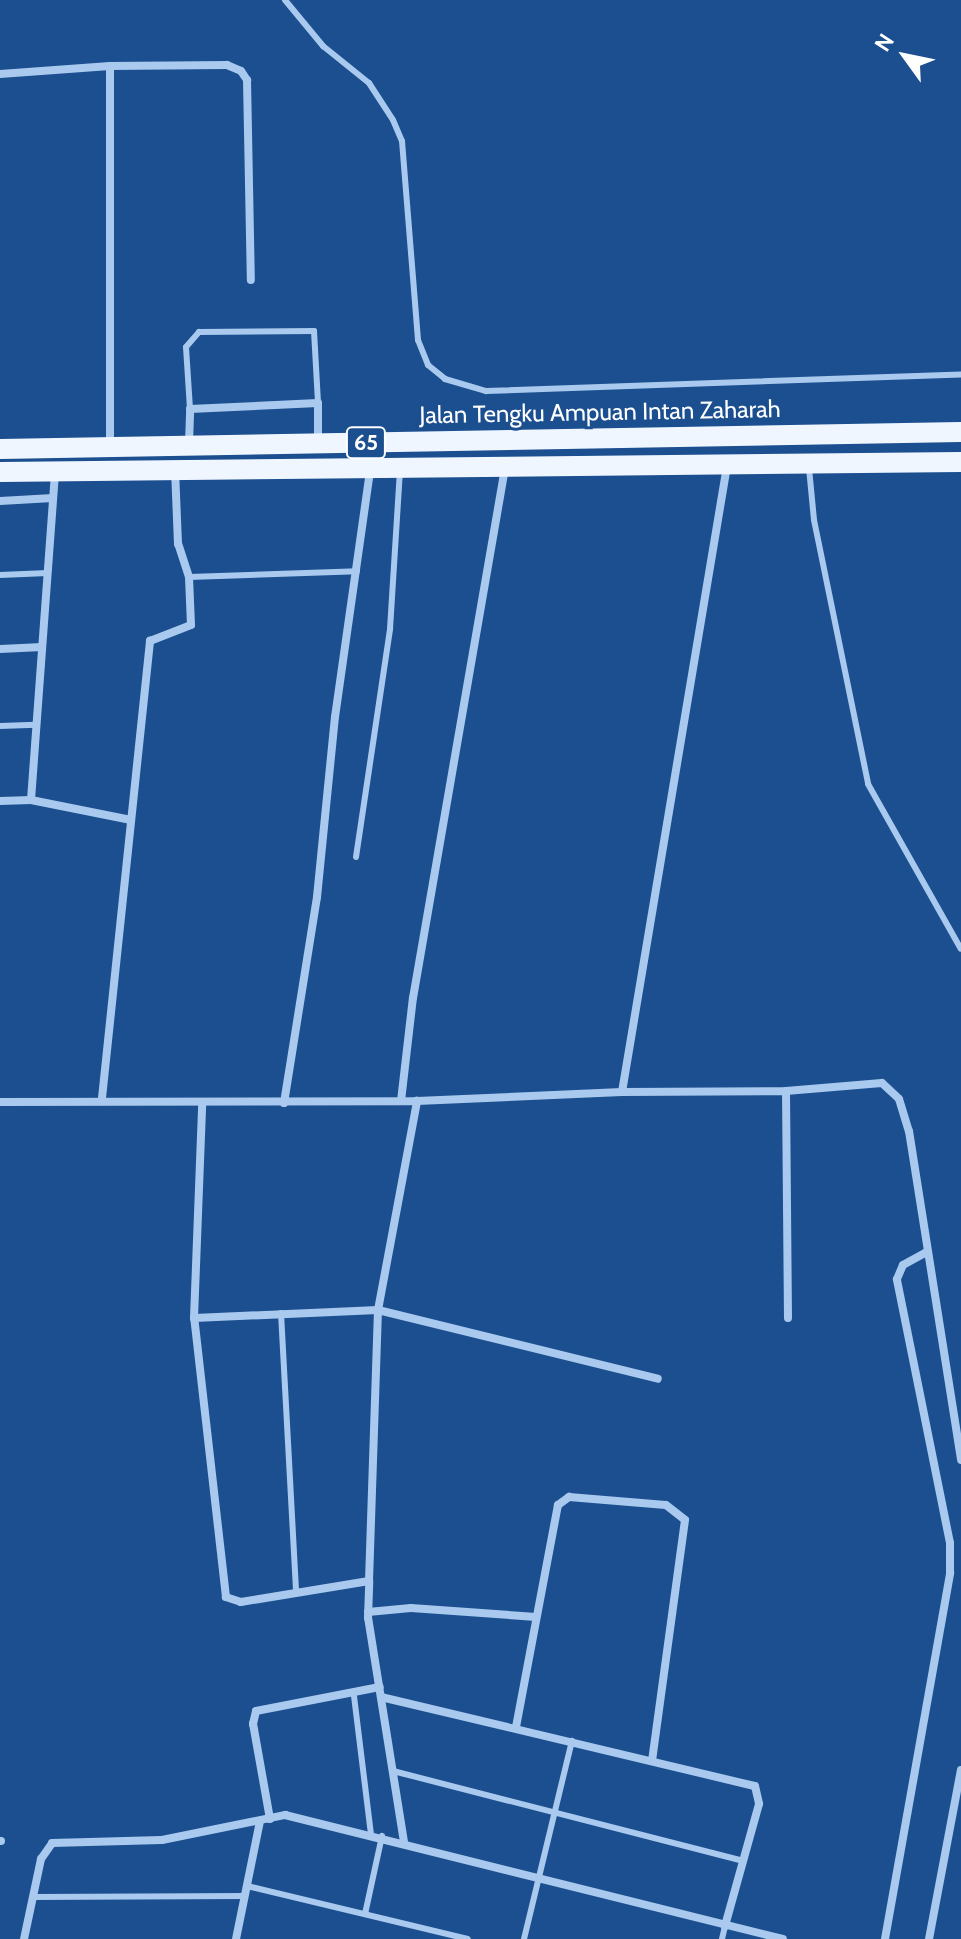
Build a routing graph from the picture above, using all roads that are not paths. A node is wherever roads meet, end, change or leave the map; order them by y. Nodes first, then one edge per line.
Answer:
1 (285, 0) edge
2 (110, 66) junction
3 (0, 74) edge
4 (251, 280) dead end
5 (961, 374) edge
6 (318, 403) junction
7 (190, 409) junction
8 (961, 432) edge
9 (732, 435) junction
10 (110, 443) junction
11 (189, 443) junction
12 (318, 444) junction
13 (0, 449) edge
14 (961, 462) edge
15 (727, 465) junction
16 (808, 465) junction
17 (505, 468) junction
18 (370, 469) junction
19 (400, 469) junction
20 (56, 470) junction
21 (175, 470) junction
22 (0, 472) edge
23 (53, 498) junction
24 (0, 501) edge
25 (358, 571) junction
26 (48, 573) junction
27 (0, 575) edge
28 (189, 577) junction
29 (42, 647) junction
30 (0, 649) edge
31 (36, 725) junction
32 (0, 726) edge
33 (31, 800) junction
34 (0, 801) edge
35 (131, 820) junction
36 (356, 857) dead end
37 (961, 949) edge
38 (786, 1091) junction
39 (622, 1092) junction
40 (102, 1098) junction
41 (401, 1101) junction
42 (417, 1101) junction
43 (0, 1102) edge
44 (284, 1103) junction
45 (202, 1105) junction
46 (926, 1252) junction
47 (378, 1310) junction
48 (281, 1312) junction
49 (194, 1318) junction
50 (788, 1318) dead end
51 (658, 1379) dead end
52 (961, 1460) edge
53 (369, 1581) junction
54 (296, 1593) junction
55 (368, 1612) junction
56 (536, 1617) junction
57 (381, 1692) junction
58 (354, 1696) junction
59 (516, 1727) junction
60 (572, 1741) junction
61 (652, 1761) junction
62 (961, 1770) edge
63 (393, 1771) junction
64 (555, 1814) junction
65 (265, 1820) junction
66 (371, 1834) junction
67 (382, 1836) junction
68 (404, 1842) junction
69 (743, 1861) junction
70 (540, 1883) junction
71 (246, 1891) junction
72 (33, 1897) junction
73 (365, 1914) junction
74 (725, 1926) junction
75 (24, 1939) edge
76 (236, 1939) edge
77 (468, 1939) edge
78 (524, 1939) edge
79 (722, 1939) edge
80 (783, 1939) edge
81 (885, 1939) edge
82 (929, 1939) edge

1 - 5 lane
2 - 3 street
2 - 4 street
2 - 10 street
6 - 7 street
6 - 7 lane
6 - 12 street
7 - 11 street
8 - 9 main road, Jalan Tengku Ampuan Intan Zaharah / 65
9 - 12 main road, Jalan Tengku Ampuan Intan Zaharah / 65
9 - 15 main road
10 - 11 main road, Jalan Tengku Ampuan Intan Zaharah / 65
10 - 13 main road, Jalan Tengku Ampuan Intan Zaharah / 65
11 - 12 main road, Jalan Tengku Ampuan Intan Zaharah / 65
14 - 16 main road, 65
15 - 16 main road, 65
15 - 17 main road, 65
15 - 39 street
16 - 37 lane
17 - 19 main road, 65
17 - 41 street
18 - 19 main road, 65
18 - 21 main road, 65
18 - 25 street
19 - 36 lane
20 - 21 main road, 65
20 - 22 main road, 65
20 - 23 street
21 - 28 street
23 - 24 street
23 - 26 street
25 - 28 lane
25 - 44 street
26 - 27 lane
26 - 29 street
28 - 35 street
29 - 30 street
29 - 31 street
31 - 32 lane
31 - 33 street
33 - 34 street
33 - 35 street
35 - 40 street
38 - 39 street
38 - 46 street
38 - 50 street
39 - 42 street
40 - 43 street
40 - 45 street
41 - 42 street
41 - 44 street
42 - 47 street
44 - 45 street
45 - 49 street
46 - 52 street
46 - 81 street
47 - 48 street
47 - 51 street
47 - 53 street
48 - 49 street
48 - 54 lane
49 - 54 street
53 - 54 street
53 - 55 street
55 - 56 street
55 - 57 street
56 - 59 street
56 - 61 street
57 - 58 street
57 - 59 street
57 - 63 street
58 - 65 street
58 - 66 lane
59 - 60 street
60 - 61 street
60 - 64 lane
61 - 69 street
62 - 82 street
63 - 64 lane
63 - 68 street
64 - 69 lane
64 - 70 lane
65 - 66 street
65 - 71 street
65 - 72 street
66 - 67 street
67 - 68 street
67 - 73 lane
68 - 70 street
69 - 74 street
70 - 74 street
70 - 78 lane
71 - 72 lane
71 - 73 lane
71 - 76 street
72 - 75 street
73 - 77 lane
74 - 79 lane
74 - 80 street

